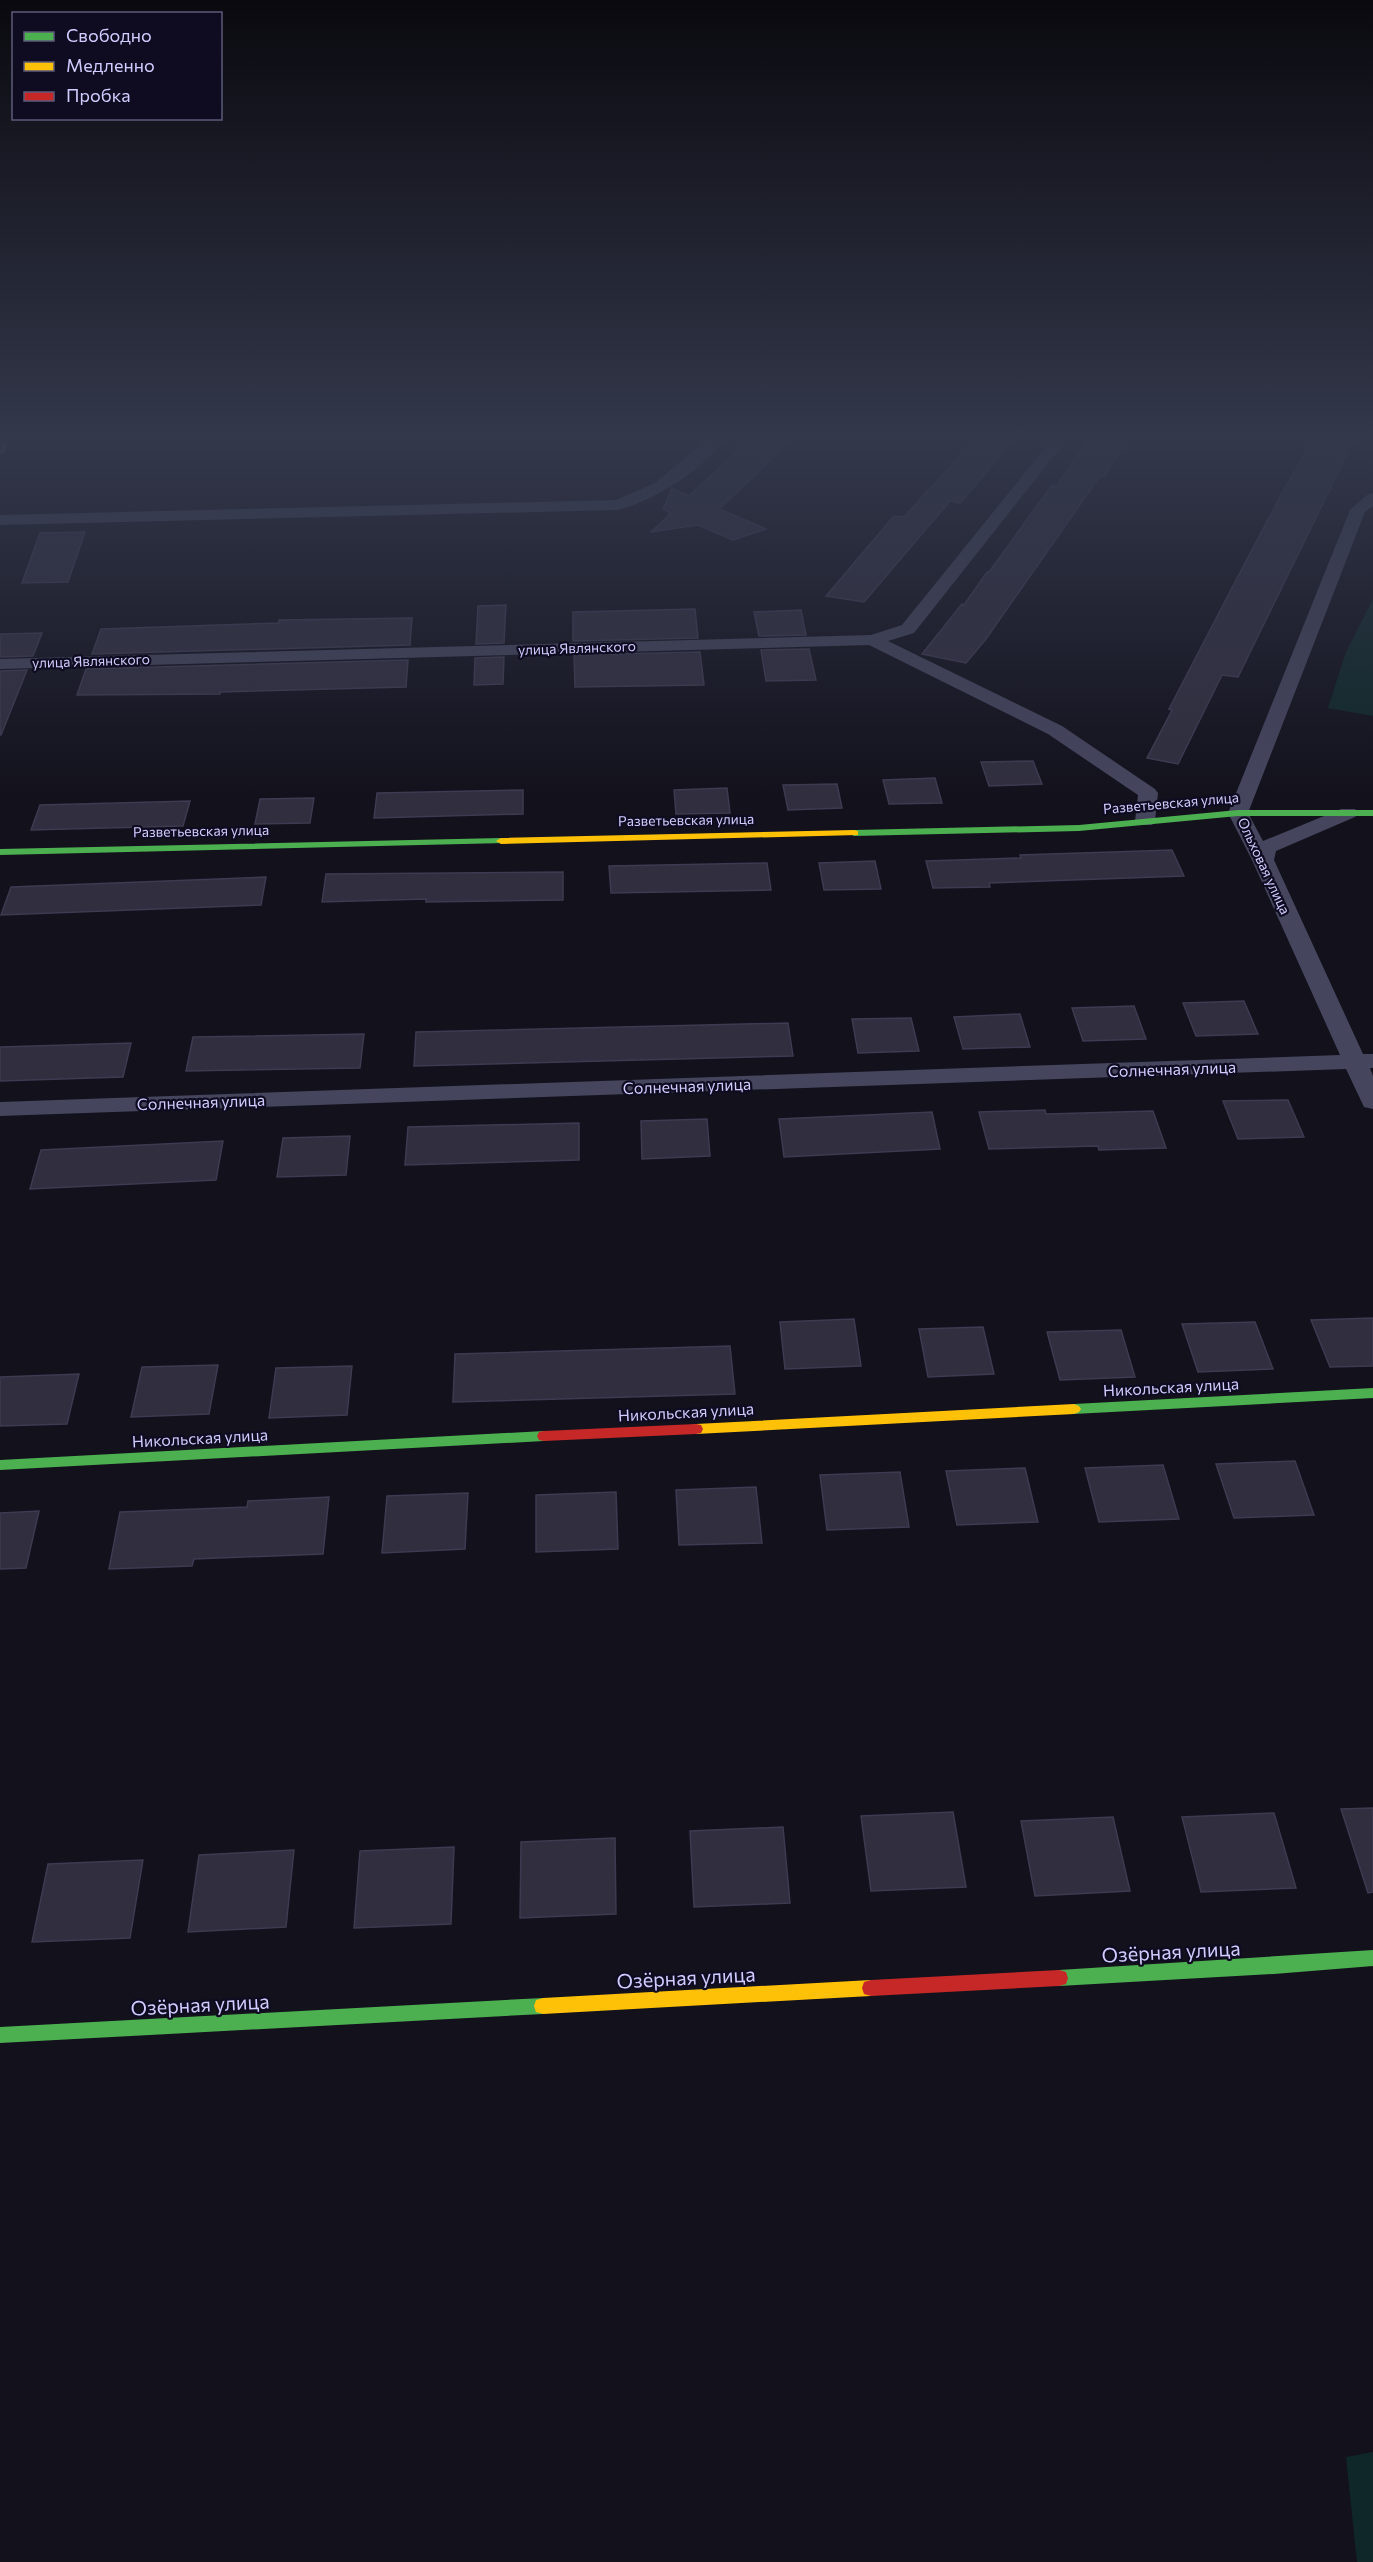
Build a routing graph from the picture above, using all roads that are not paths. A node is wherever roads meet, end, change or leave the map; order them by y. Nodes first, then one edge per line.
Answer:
1 (965, 558) edge
2 (1339, 558) edge
3 (872, 640) junction
4 (0, 664) edge
5 (1238, 813) junction
6 (1348, 813) junction
7 (1373, 813) edge
8 (1145, 821) junction
9 (0, 852) edge
10 (1263, 860) junction
11 (1364, 1062) edge
12 (1373, 1102) edge
13 (0, 1109) edge
14 (1373, 1393) edge
15 (0, 1465) edge
16 (1373, 1958) edge
17 (0, 2035) edge

1 - 3 street, улица Являнского
2 - 5 street, Ольховая улица
3 - 4 street, улица Являнского
3 - 8 street
5 - 6 street, Разветьевская улица
5 - 8 street, Разветьевская улица
5 - 10 street, Ольховая улица
6 - 7 street, Разветьевская улица
6 - 10 street
8 - 9 street, Разветьевская улица
10 - 11 street, Ольховая улица
11 - 12 street, Ольховая улица
11 - 13 street, Солнечная улица
14 - 15 street, Никольская улица
16 - 17 street, Озёрная улица

